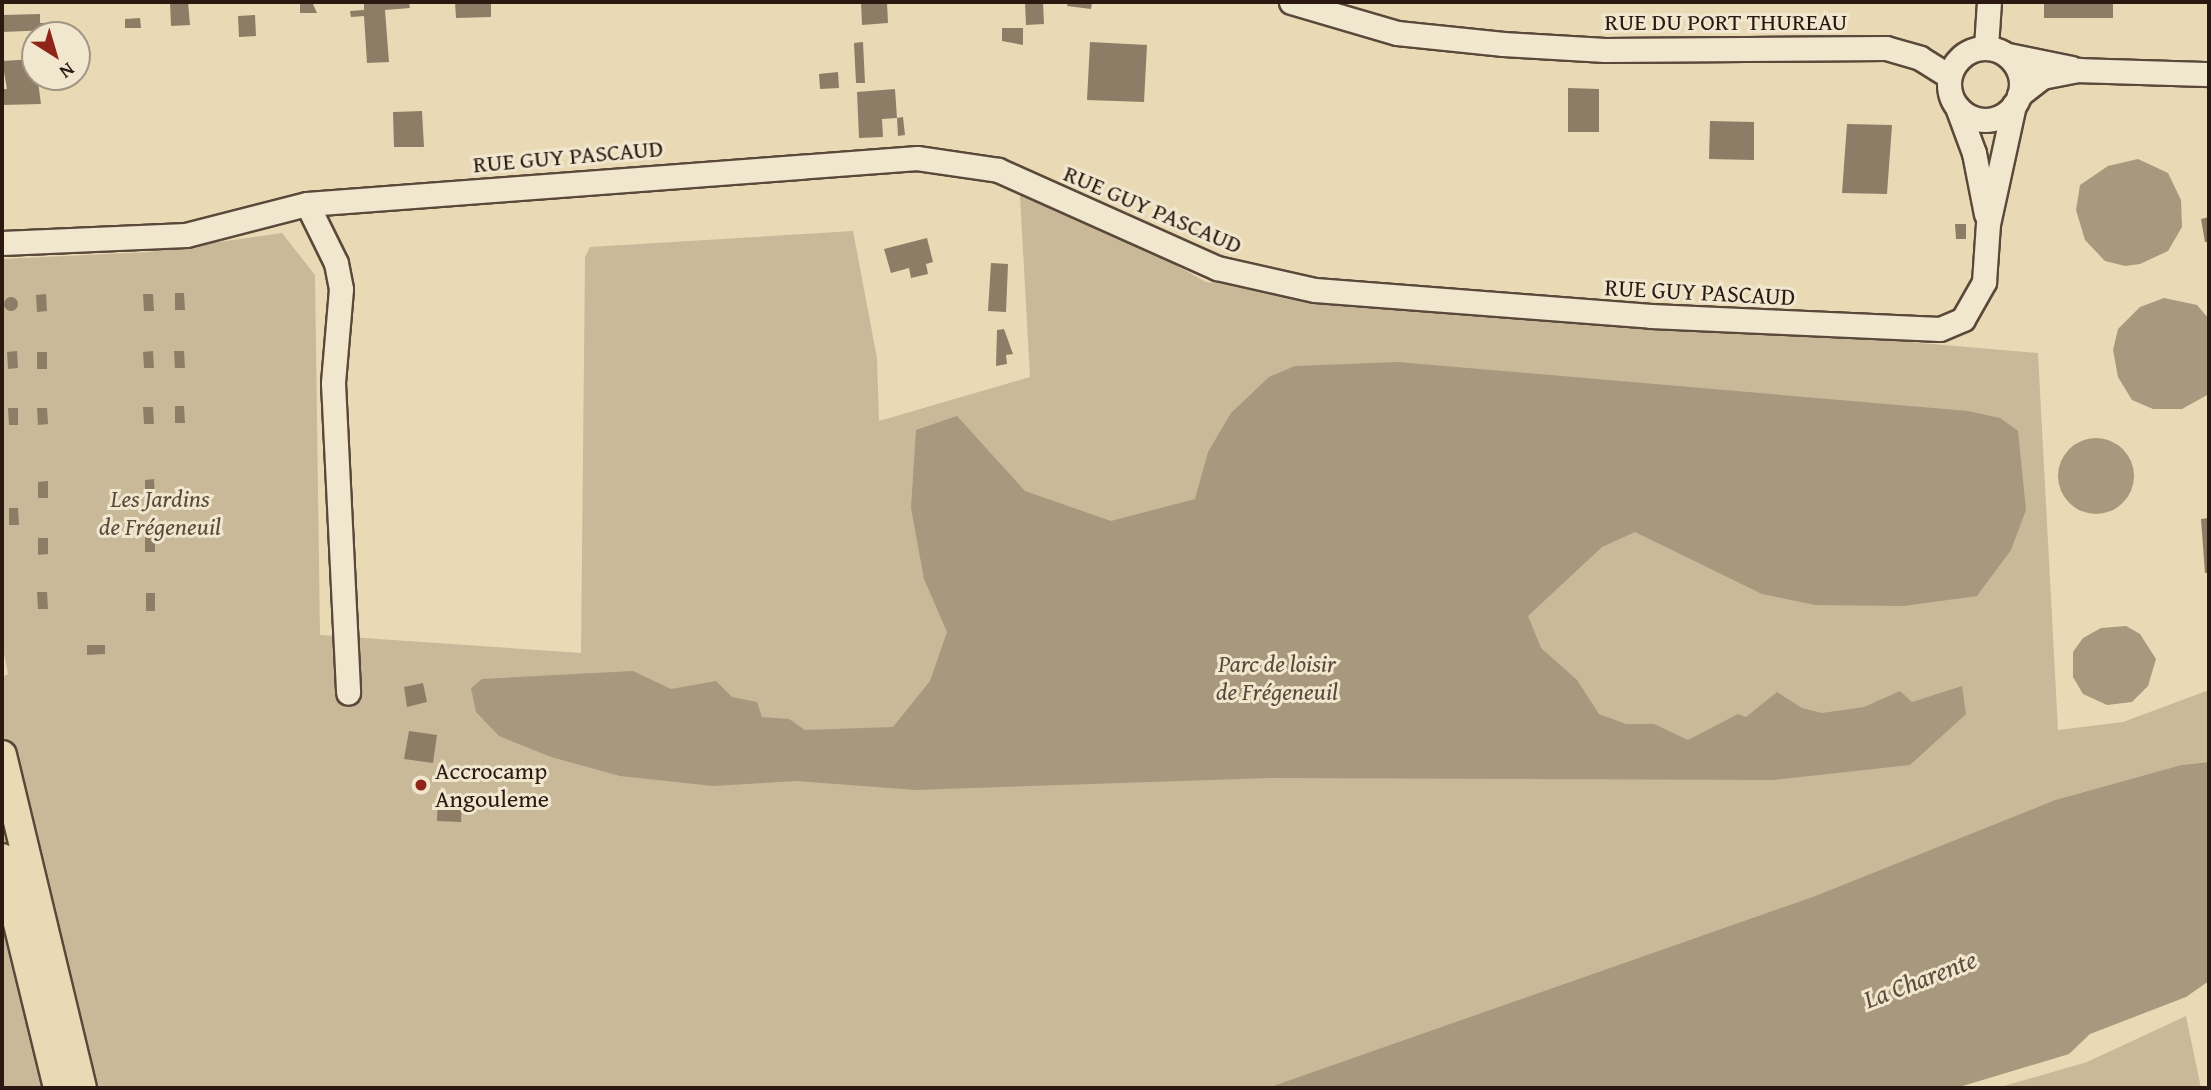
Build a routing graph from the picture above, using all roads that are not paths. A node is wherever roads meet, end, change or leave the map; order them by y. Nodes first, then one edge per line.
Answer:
1 (1291, 2) edge
2 (1989, 2) edge
3 (1997, 51) junction
4 (2079, 69) junction
5 (2209, 74) edge
6 (1949, 76) junction
7 (2016, 100) junction
8 (1957, 107) junction
9 (307, 204) junction
10 (1989, 224) junction
11 (2, 243) edge
12 (348, 693) dead end
13 (2, 755) edge
14 (2, 858) edge
15 (58, 1088) edge
16 (82, 1088) edge

1 - 6 street, RUE DU PORT THUREAU
2 - 3 street
3 - 4 street
3 - 6 street
3 - 7 street
4 - 5 street
4 - 7 street
6 - 8 street
7 - 8 street
7 - 10 street, RUE GUY PASCAUD
8 - 10 street, RUE GUY PASCAUD
9 - 10 street, RUE GUY PASCAUD
9 - 11 street, RUE GUY PASCAUD
9 - 12 street
13 - 16 main road
14 - 15 main road

